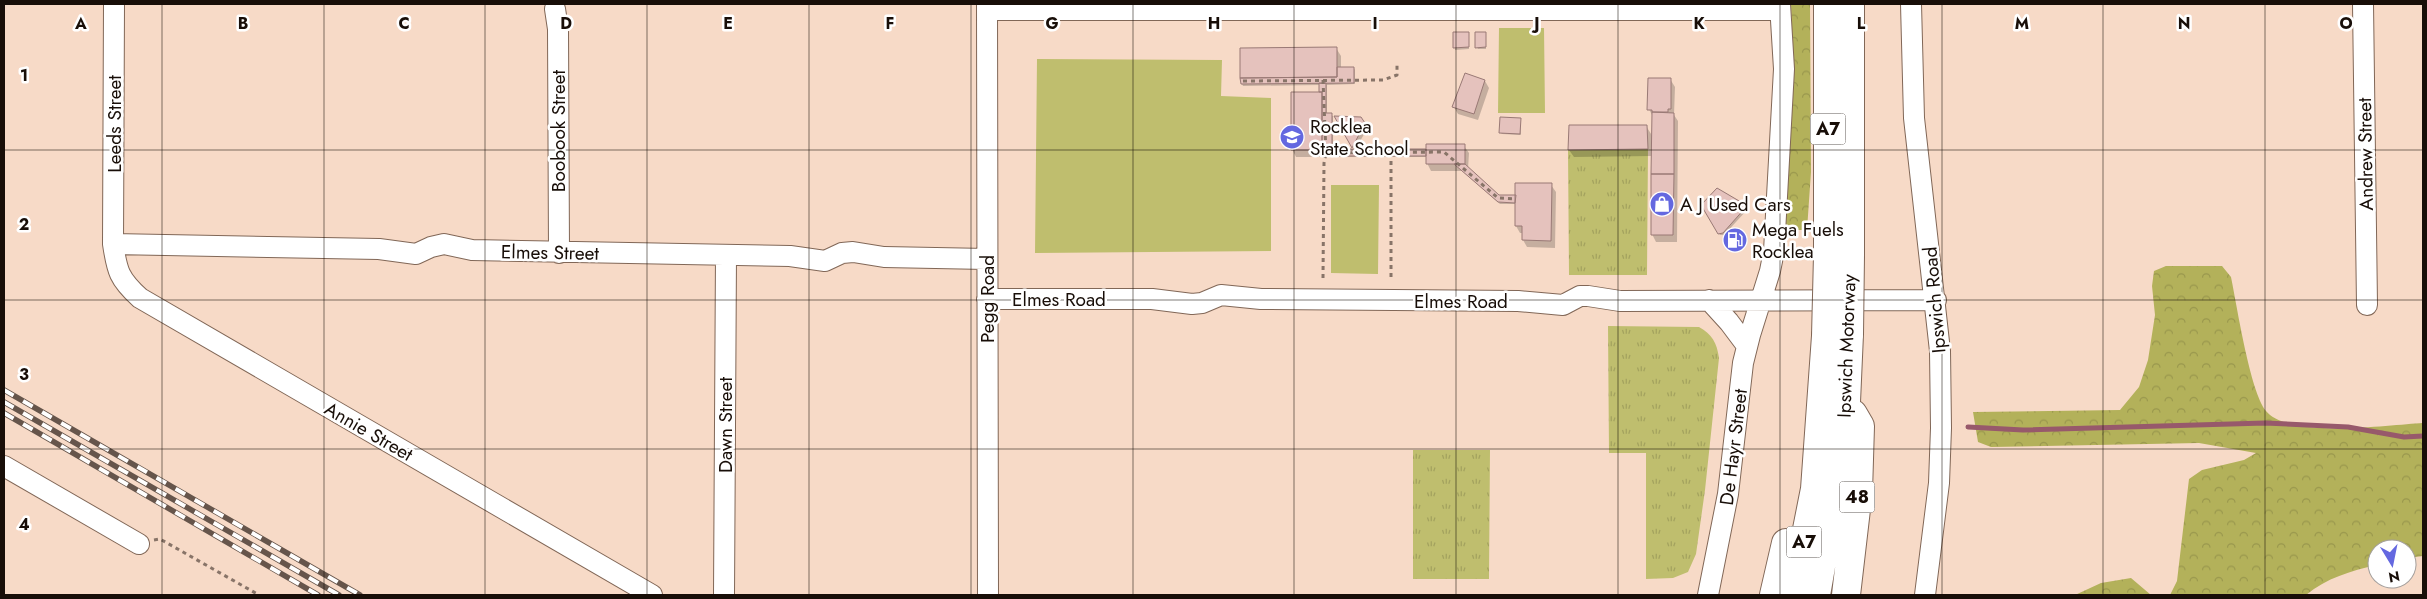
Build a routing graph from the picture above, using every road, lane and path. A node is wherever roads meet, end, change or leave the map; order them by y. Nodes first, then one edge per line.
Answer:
1 (114, 4) edge
2 (1828, 4) edge
3 (1850, 4) edge
4 (1911, 4) edge
5 (2363, 4) edge
6 (556, 5) edge
7 (987, 7) edge
8 (1013, 7) edge
9 (1612, 7) edge
10 (1780, 7) edge
11 (1396, 64) dead end
12 (1323, 80) junction
13 (1242, 81) dead end
14 (1391, 152) junction
15 (1326, 153) junction
16 (1515, 199) dead end
17 (113, 244) junction
18 (558, 253) junction
19 (726, 255) junction
20 (1839, 255) junction
21 (987, 259) junction
22 (1323, 278) dead end
23 (1391, 278) dead end
24 (986, 299) junction
25 (1709, 300) junction
26 (1762, 300) junction
27 (1936, 300) junction
28 (2367, 305) dead end
29 (1837, 335) junction
30 (1747, 346) junction
31 (1846, 402) junction
32 (4, 466) edge
33 (1814, 489) junction
34 (139, 544) joint
35 (259, 595) edge
36 (652, 595) edge
37 (724, 595) edge
38 (988, 595) edge
39 (1708, 595) edge
40 (1774, 595) edge
41 (1794, 595) edge
42 (1816, 595) edge
43 (1846, 595) edge
44 (1925, 595) edge

1 - 17 street, Leeds Street
2 - 20 highway, Ipswich Motorway / A7
3 - 20 highway, Ipswich Motorway / A7
4 - 27 street, Ipswich Road
5 - 28 street, Andrew Street
6 - 18 street, Boobook Street
7 - 8 street
7 - 21 street, Pegg Road
8 - 9 street
9 - 10 street
10 - 26 street
11 - 12 path
12 - 13 path
12 - 15 path
14 - 15 path
14 - 16 path
14 - 23 path
15 - 22 path
17 - 18 street, Elmes Street
17 - 36 street, Annie Street
18 - 19 street, Elmes Street
19 - 21 street, Elmes Street
19 - 37 street, Dawn Street
20 - 29 highway, Ipswich Motorway / A7, bridge
21 - 24 street, Pegg Road
24 - 25 street, Elmes Road
24 - 38 street, Pegg Road
25 - 26 street, Elmes Road
25 - 30 street
26 - 27 street, Elmes Road
26 - 30 street, De Hayr Street
27 - 44 street, Ipswich Road
29 - 31 highway, Ipswich Motorway / A7
29 - 33 highway, Ipswich Motorway / A7
30 - 39 street, De Hayr Street
31 - 42 highway, Ipswich Motorway / A7
31 - 43 highway, 48
32 - 34 street
33 - 40 highway, 48
33 - 41 highway, Ipswich Motorway / A7
34 - 35 path

